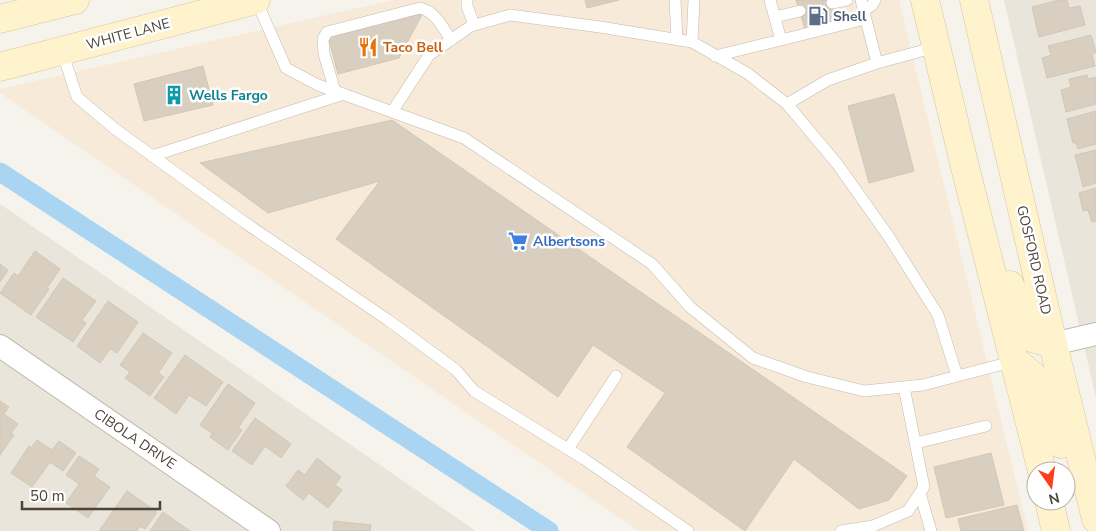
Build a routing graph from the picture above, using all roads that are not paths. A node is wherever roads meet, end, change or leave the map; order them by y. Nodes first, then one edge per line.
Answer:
1 (75, 0) edge
2 (256, 0) edge
3 (468, 0) edge
4 (675, 0) edge
5 (694, 0) edge
6 (770, 0) edge
7 (847, 0) edge
8 (876, 0) edge
9 (925, 0) edge
10 (974, 0) edge
11 (832, 3) dead end
12 (863, 10) edge
13 (800, 11) dead end
14 (775, 17) junction
15 (0, 19) edge
16 (474, 25) junction
17 (451, 40) junction
18 (677, 40) junction
19 (781, 40) junction
20 (692, 42) junction
21 (936, 47) junction
22 (62, 51) junction
23 (715, 56) junction
24 (877, 63) junction
25 (0, 67) edge
26 (339, 93) junction
27 (787, 104) junction
28 (392, 112) junction
29 (152, 156) junction
30 (965, 167) junction
31 (1096, 334) edge
32 (1054, 344) junction
33 (0, 346) edge
34 (1015, 361) junction
35 (616, 376) dead end
36 (957, 376) junction
37 (904, 387) junction
38 (986, 426) dead end
39 (916, 443) junction
40 (568, 449) junction
41 (1040, 461) edge
42 (920, 493) junction
43 (1051, 511) edge
44 (1096, 519) edge
45 (269, 531) edge
46 (688, 531) edge
47 (842, 531) edge
48 (931, 531) edge
49 (1056, 531) edge
50 (1091, 531) edge

1 - 15 main road
2 - 22 main road, WHITE LANE
2 - 26 lane
3 - 16 lane
4 - 18 lane
5 - 20 lane
6 - 14 lane
7 - 11 lane
8 - 12 lane
9 - 21 main road
10 - 32 main road, GOSFORD ROAD
12 - 19 lane
12 - 24 lane
13 - 14 lane
14 - 19 lane
16 - 17 lane
16 - 18 lane
17 - 26 lane
17 - 28 lane
18 - 20 lane
19 - 23 lane
20 - 23 lane
21 - 24 lane
21 - 30 main road
22 - 25 main road, WHITE LANE
22 - 29 lane
23 - 27 lane
24 - 27 lane
26 - 28 lane
26 - 29 lane
27 - 36 lane
28 - 37 lane
29 - 40 lane
30 - 32 main road
30 - 34 main road
31 - 32 street
32 - 44 main road, GOSFORD ROAD
33 - 45 street, CIBOLA DRIVE
34 - 36 lane
34 - 41 main road
34 - 50 main road
35 - 40 lane
36 - 37 lane
37 - 39 lane
38 - 39 lane
39 - 42 lane
40 - 46 lane
42 - 47 lane
42 - 48 lane
43 - 49 main road

